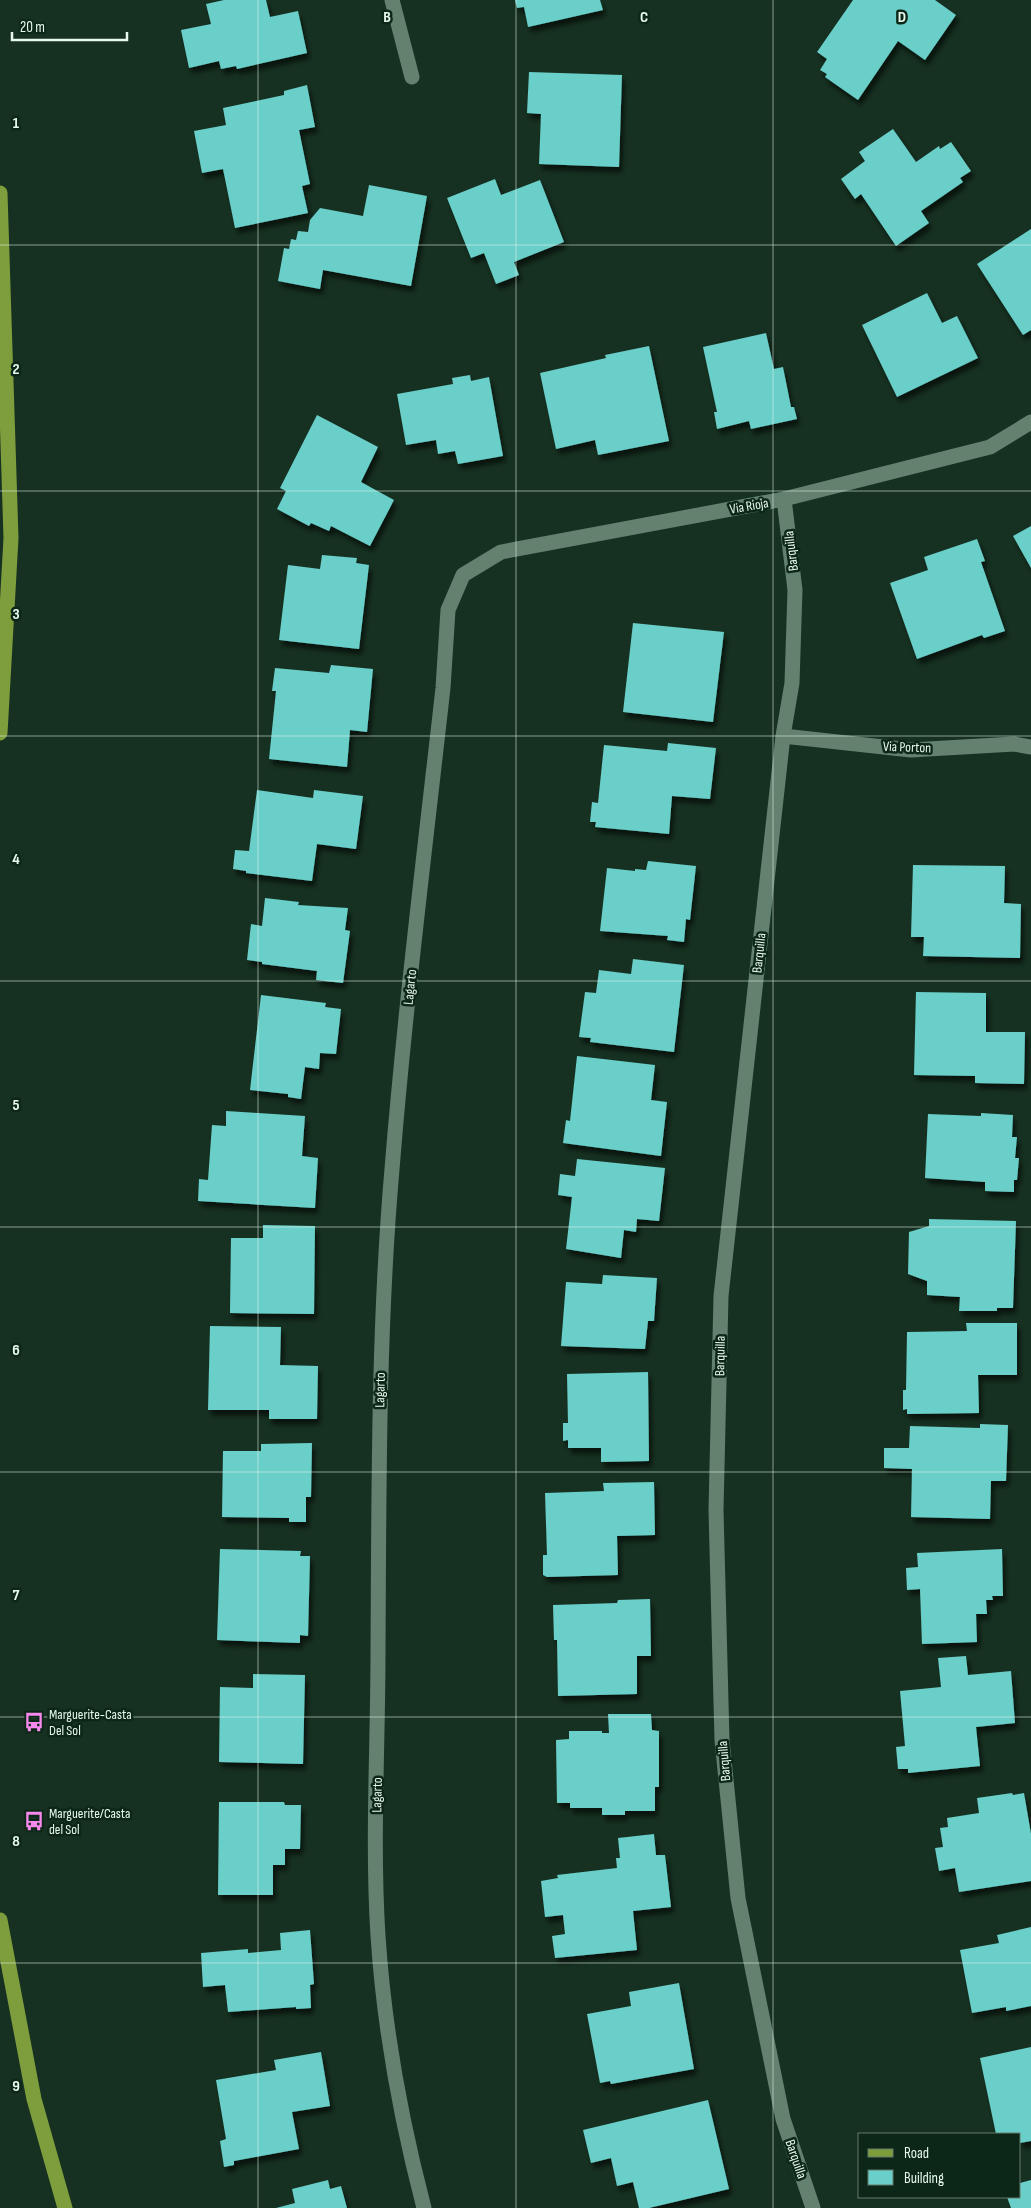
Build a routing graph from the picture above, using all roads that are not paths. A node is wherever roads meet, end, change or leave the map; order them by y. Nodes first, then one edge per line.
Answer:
1 (392, 0) edge
2 (412, 77) dead end
3 (0, 193) edge
4 (1031, 422) edge
5 (784, 499) junction
6 (463, 575) joint
7 (0, 733) edge
8 (783, 736) junction
9 (1031, 747) edge
10 (0, 1920) edge
11 (66, 2208) edge
12 (424, 2208) edge
13 (813, 2208) edge

1 - 2 street
3 - 7 main road
4 - 5 street, Via Rioja
5 - 6 street, Via Rioja
5 - 8 street, Barquilla
6 - 12 street, Lagarto
8 - 9 street, Via Porton
8 - 13 street, Barquilla
10 - 11 main road

